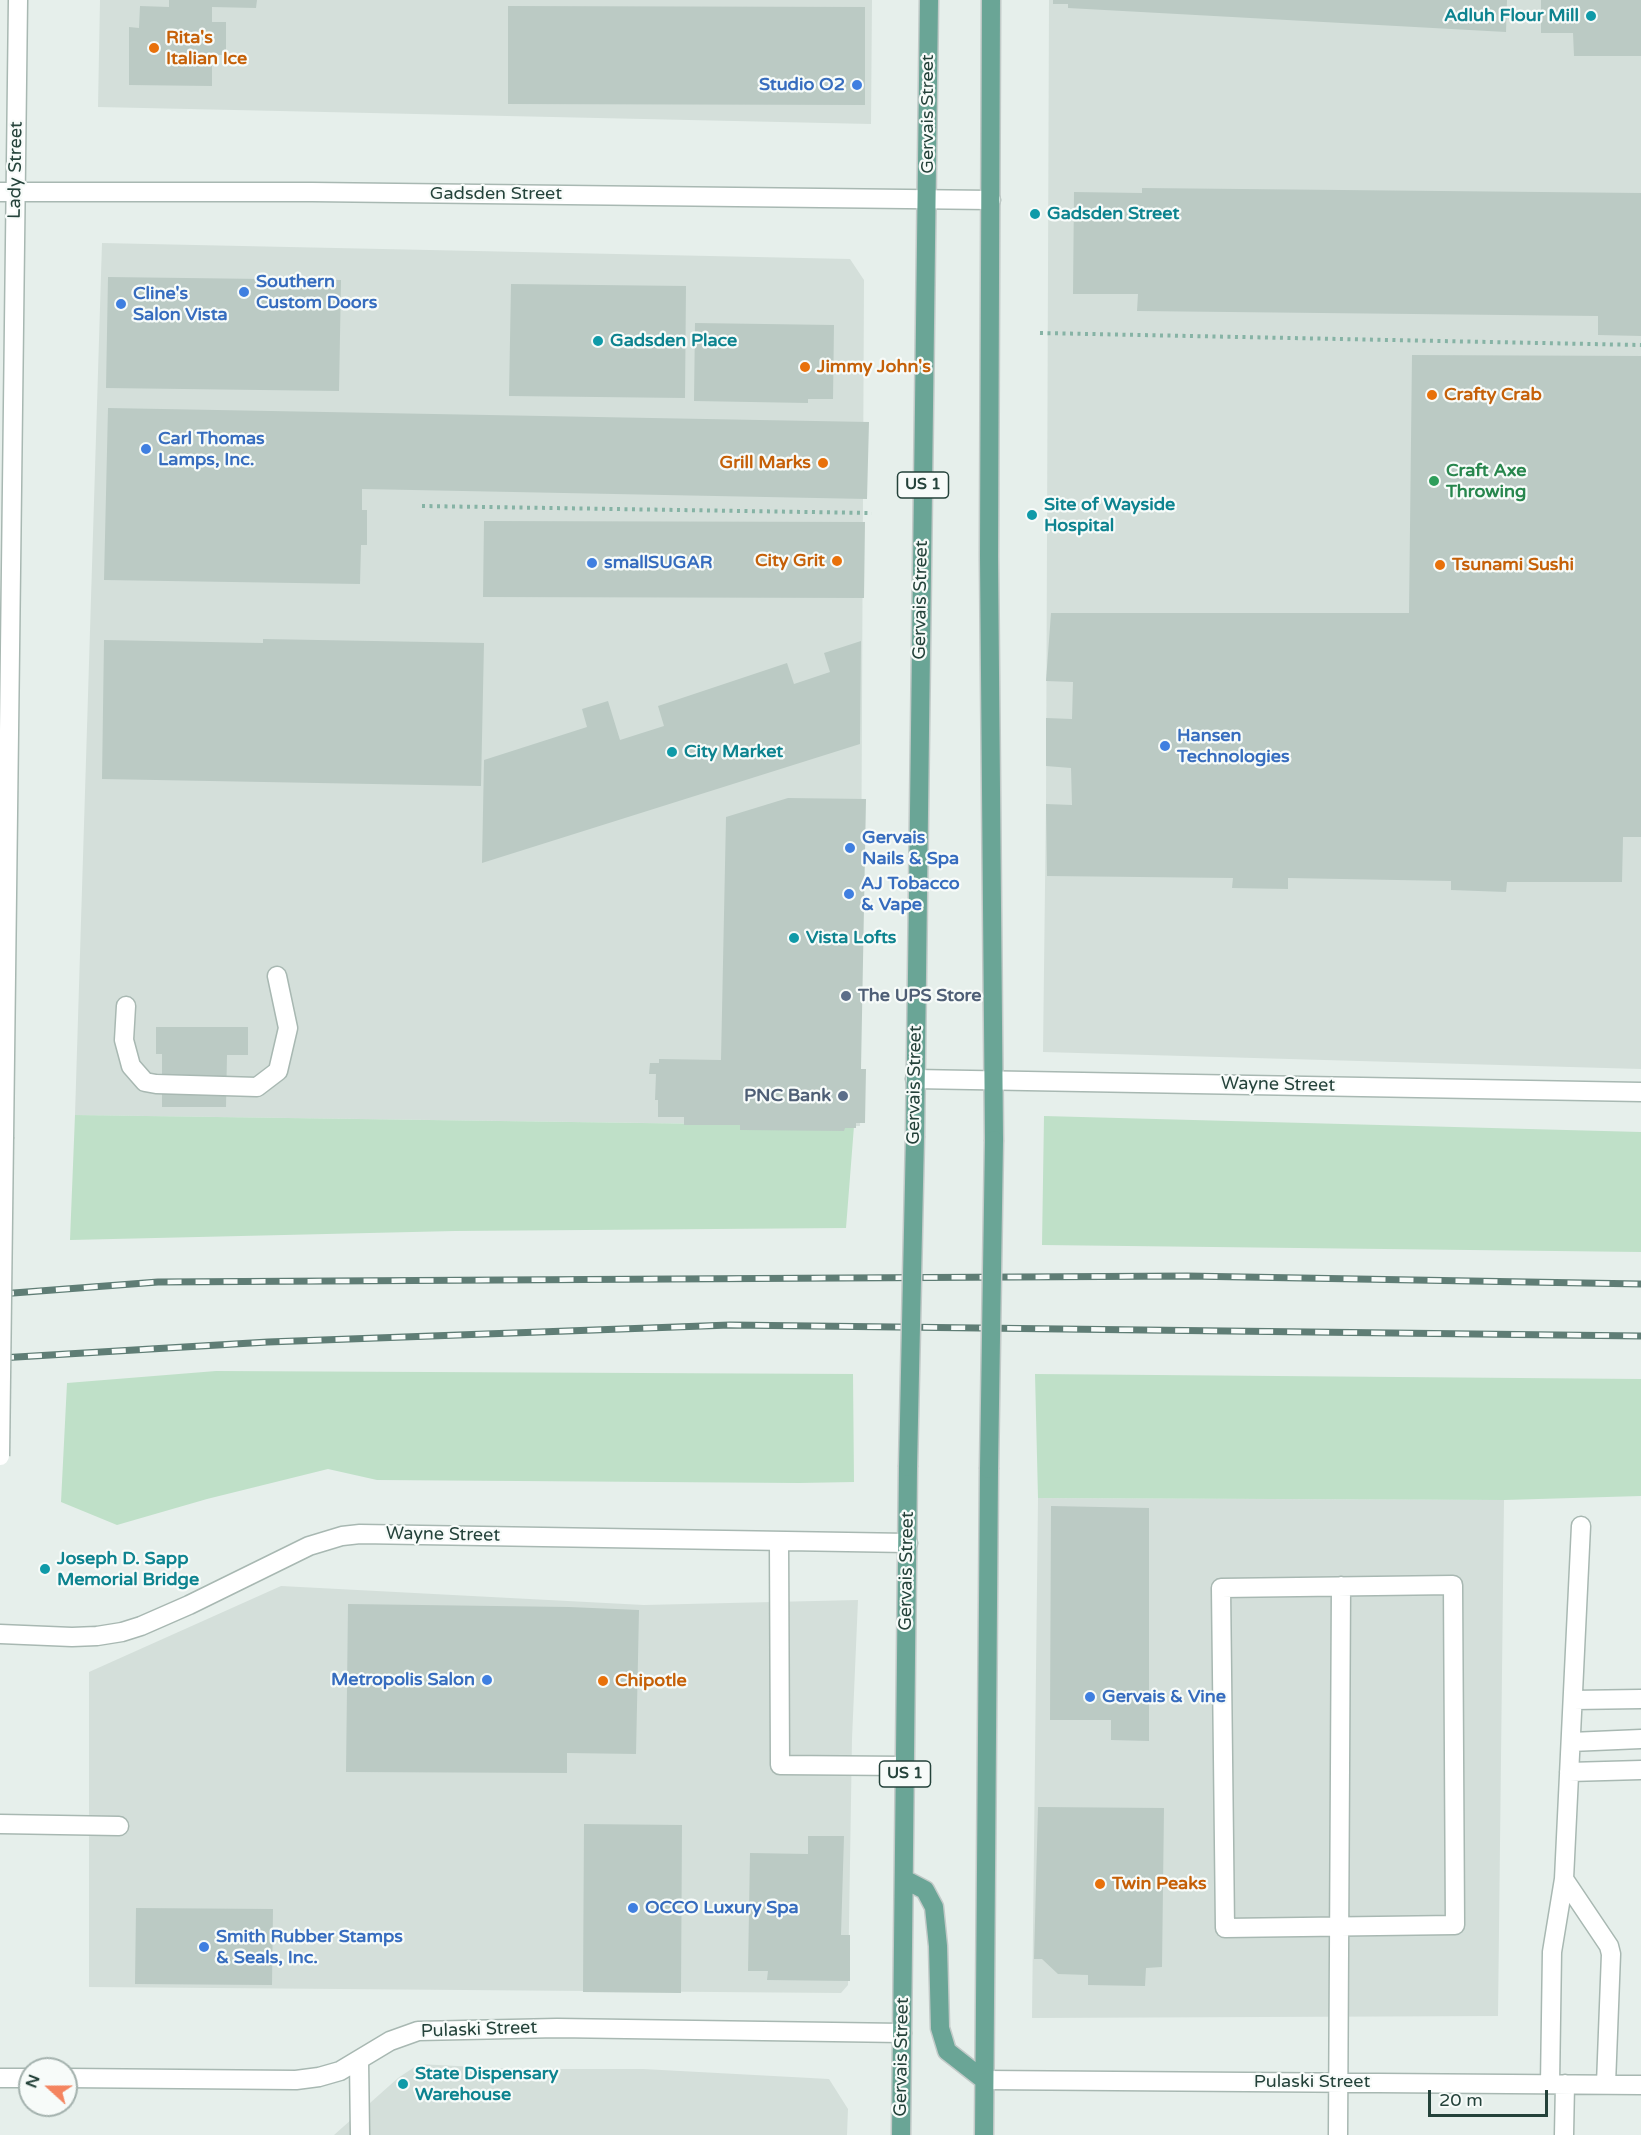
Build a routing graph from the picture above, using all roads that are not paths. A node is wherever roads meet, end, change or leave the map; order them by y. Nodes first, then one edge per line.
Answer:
1 (18, 0) edge
2 (929, 0) edge
3 (991, 0) edge
4 (8, 192) edge
5 (928, 198) junction
6 (991, 200) junction
7 (277, 976) dead end
8 (126, 1006) dead end
9 (3, 1047) edge
10 (915, 1079) junction
11 (993, 1081) junction
12 (1641, 1092) edge
13 (0, 1456) edge
14 (1581, 1526) dead end
15 (779, 1542) junction
16 (908, 1543) junction
17 (1341, 1586) junction
18 (0, 1634) edge
19 (1641, 1699) edge
20 (1573, 1700) junction
21 (1641, 1739) edge
22 (1571, 1742) junction
23 (905, 1766) junction
24 (1641, 1770) edge
25 (1569, 1772) junction
26 (0, 1824) edge
27 (119, 1826) dead end
28 (904, 1879) junction
29 (1564, 1879) junction
30 (1339, 1927) junction
31 (902, 2033) junction
32 (359, 2060) junction
33 (0, 2078) edge
34 (18, 2078) edge
35 (78, 2078) edge
36 (984, 2080) junction
37 (1338, 2083) junction
38 (1558, 2084) junction
39 (1606, 2084) junction
40 (1641, 2085) edge
41 (360, 2135) edge
42 (902, 2135) edge
43 (984, 2135) edge
44 (1338, 2135) edge
45 (1564, 2135) edge

1 - 4 street, Lady Street
2 - 5 main road, Gervais Street / US 1
3 - 6 main road
4 - 5 street, Gadsden Street
4 - 9 street, Lady Street
5 - 6 street, Gadsden Street
5 - 10 main road, Gervais Street / US 1
6 - 11 main road
7 - 8 street
9 - 13 street, Lady Street, bridge
10 - 11 street, Wayne Street
10 - 16 main road, Gervais Street / US 1, bridge
11 - 12 street, Wayne Street
11 - 36 main road, bridge
14 - 20 street
15 - 16 street, Wayne Street
15 - 18 street, Wayne Street
15 - 23 street
16 - 23 main road, Gervais Street / US 1
17 - 30 street
17 - 30 street
17 - 30 street
19 - 20 street
20 - 22 street
21 - 22 street
22 - 25 street
23 - 28 main road, Gervais Street / US 1
24 - 25 street
25 - 29 street
26 - 27 street
28 - 31 main road, Gervais Street / US 1
28 - 36 main road
29 - 38 street
29 - 39 street
30 - 37 street
31 - 32 street, Pulaski Street
31 - 42 main road, Gervais Street / US 1
32 - 35 street, Pulaski Street
32 - 41 street
33 - 34 street
36 - 37 street, Pulaski Street
36 - 43 main road
37 - 38 street, Pulaski Street
37 - 44 street
38 - 39 street, Pulaski Street
38 - 45 street
39 - 40 street, Pulaski Street

